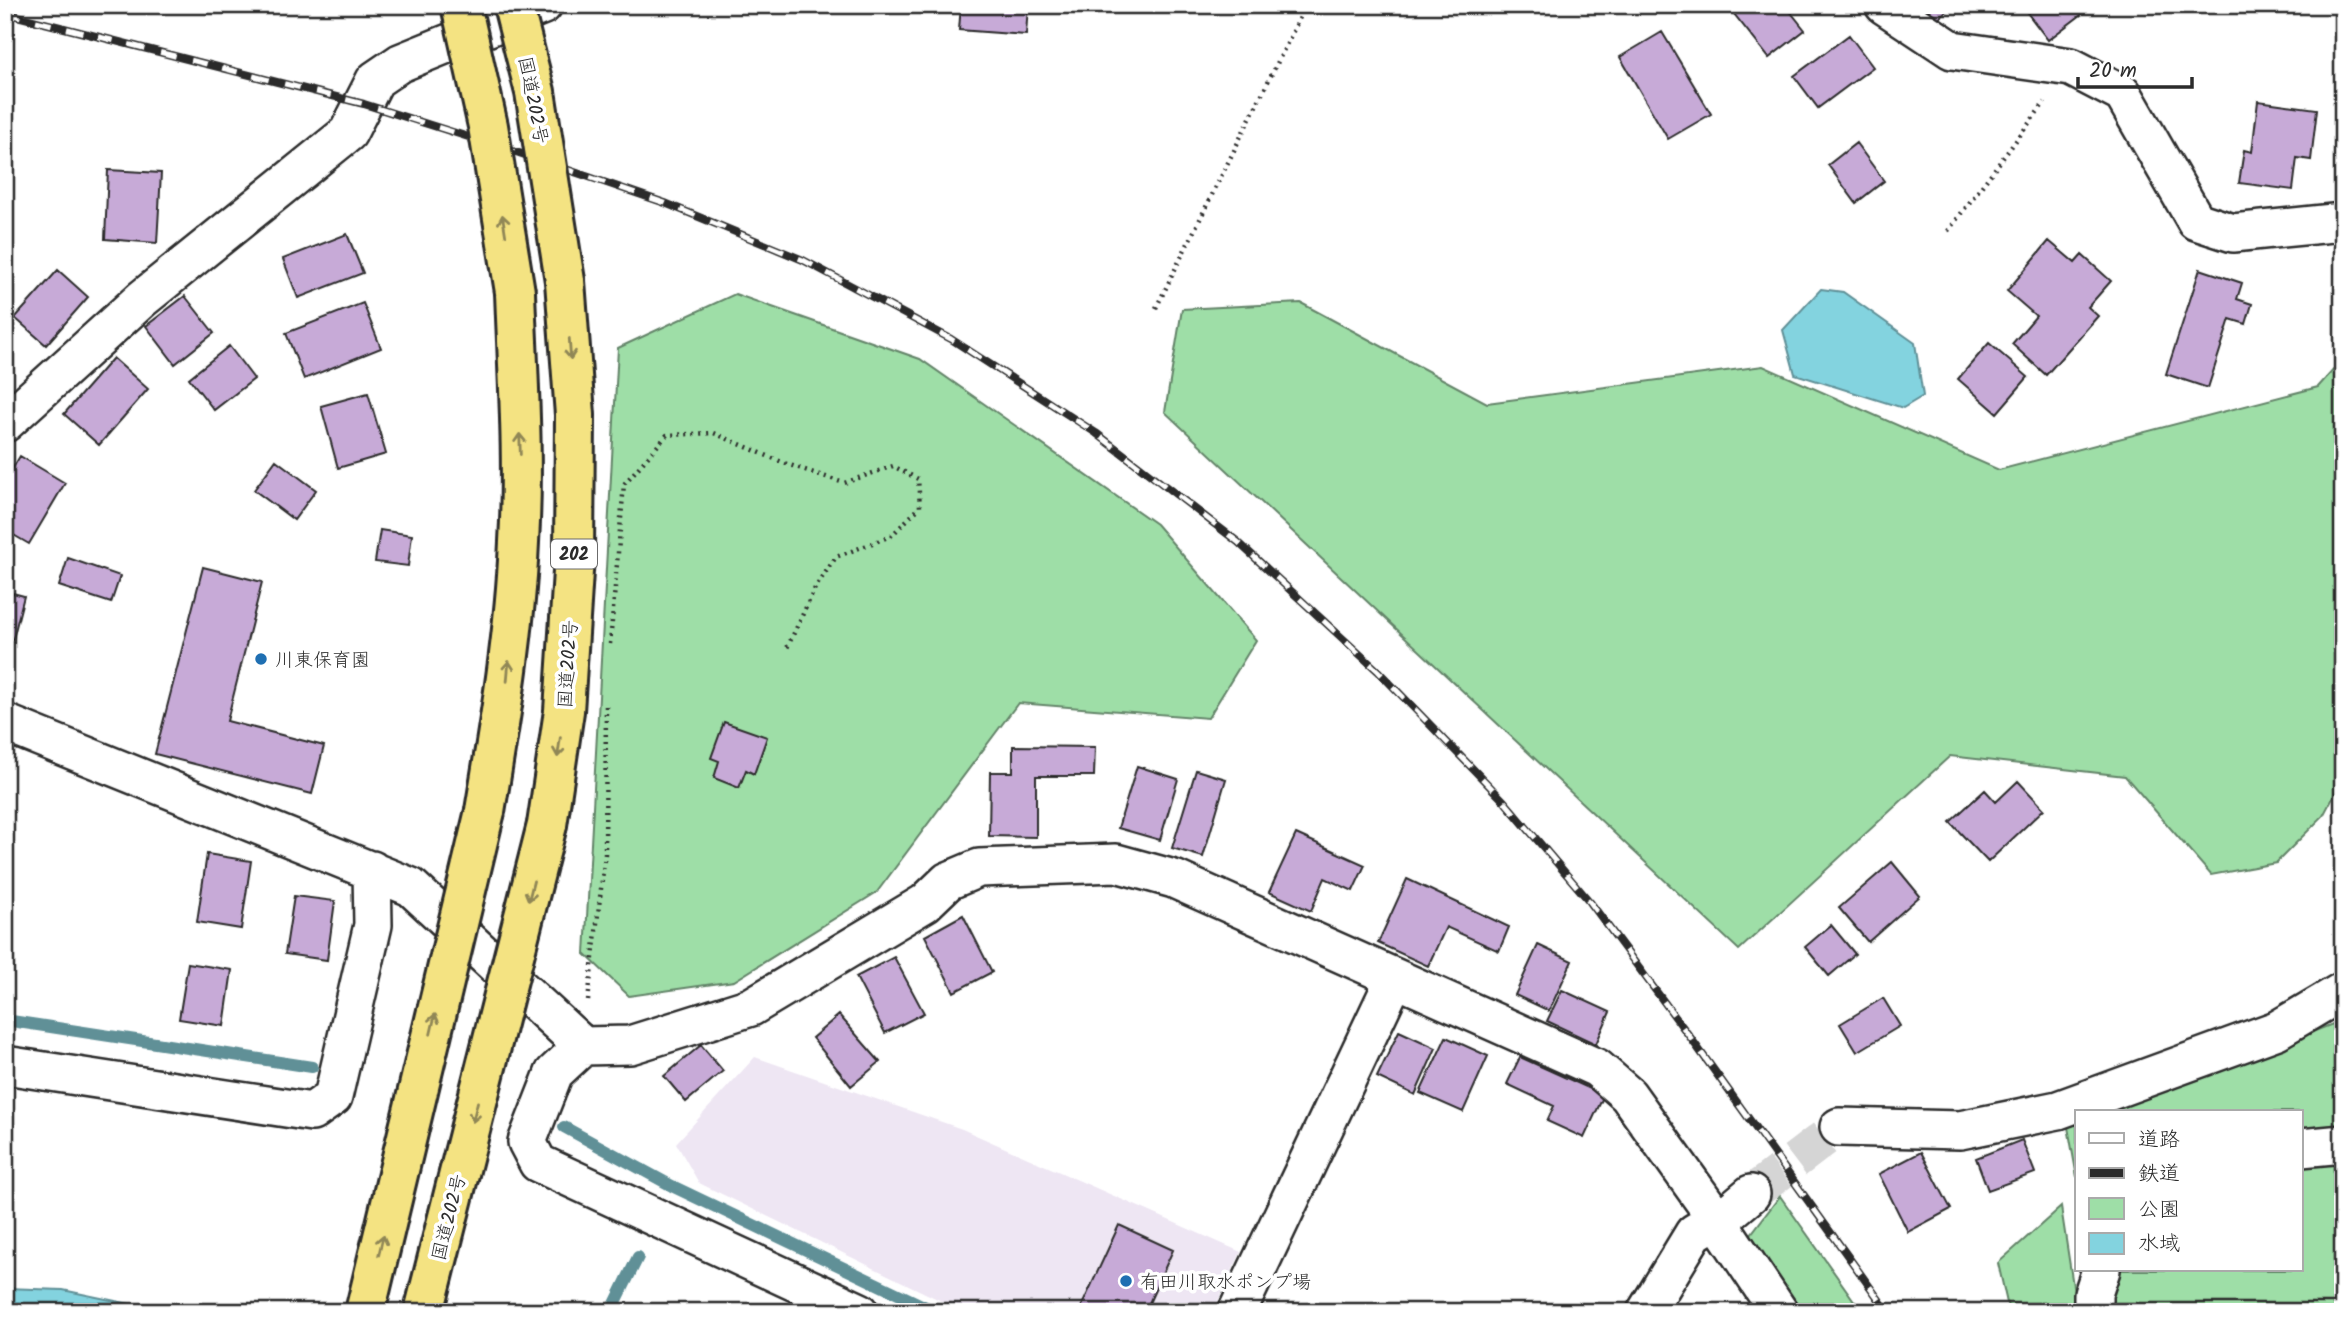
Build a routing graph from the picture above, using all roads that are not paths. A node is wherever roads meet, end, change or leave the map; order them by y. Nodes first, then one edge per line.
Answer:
1 (461, 5) edge
2 (513, 5) edge
3 (543, 5) edge
4 (1884, 5) edge
5 (2343, 221) edge
6 (5, 423) edge
7 (5, 723) edge
8 (372, 870) junction
9 (1395, 978) junction
10 (2343, 991) edge
11 (583, 1046) junction
12 (5, 1065) edge
13 (1839, 1127) tunnel mouth
14 (2343, 1144) edge
15 (2302, 1148) edge
16 (1751, 1194) tunnel mouth
17 (1716, 1218) junction
18 (2100, 1272) edge
19 (365, 1312) edge
20 (424, 1312) edge
21 (860, 1312) edge
22 (1237, 1312) edge
23 (1646, 1312) edge
24 (1779, 1312) edge
25 (2093, 1312) edge

19 -> 1 highway, bridge
2 -> 20 highway, 国道202号 / 202, bridge
3 - 6 street
4 - 5 street
7 - 8 street
8 - 11 street
8 - 12 street
9 - 11 street
9 - 17 street
9 - 22 street
10 - 13 street
11 - 21 street
14 - 15 street
16 - 17 street
17 - 23 street
17 - 24 street
18 - 25 street

